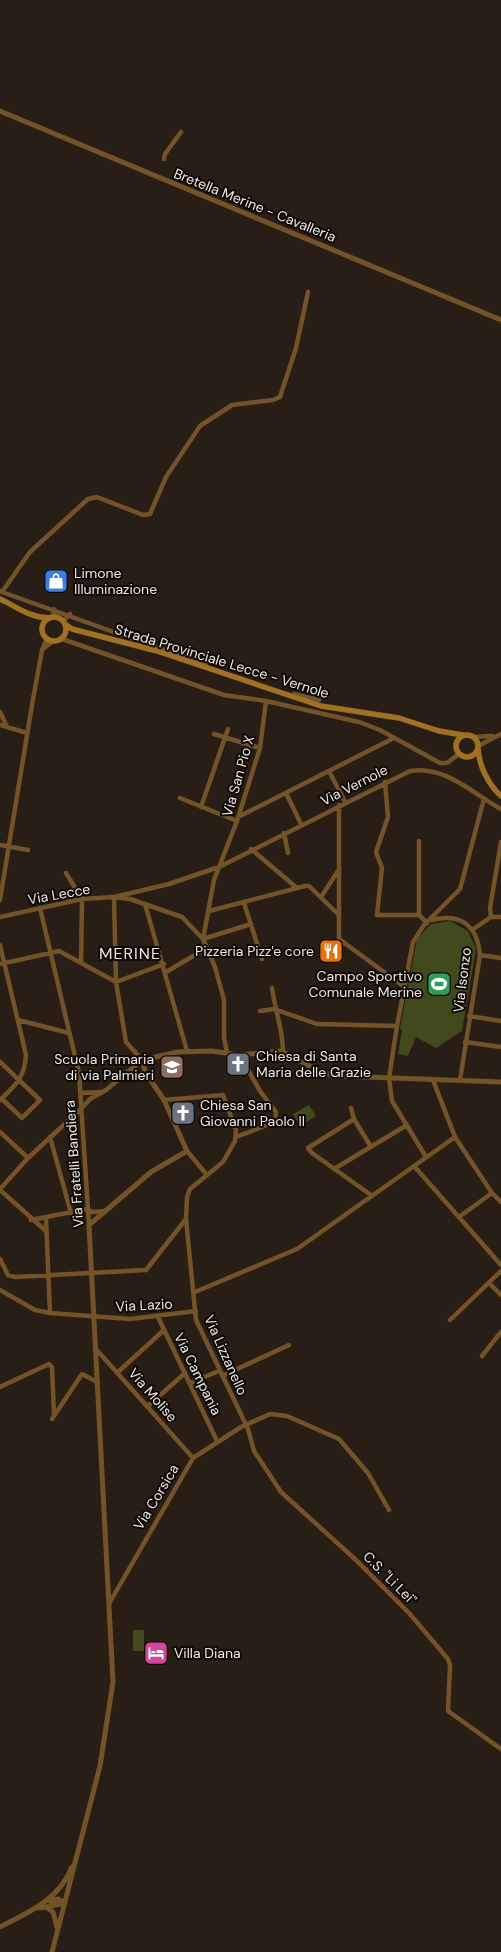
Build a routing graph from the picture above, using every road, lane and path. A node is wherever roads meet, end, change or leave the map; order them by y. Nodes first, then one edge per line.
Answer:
1 (0, 111) edge
2 (181, 132) dead end
3 (164, 159) dead end
4 (308, 292) dead end
5 (501, 320) edge
6 (1, 592) edge
7 (0, 599) edge
8 (54, 609) junction
9 (28, 614) junction
10 (70, 614) junction
11 (51, 618) junction
12 (64, 622) junction
13 (42, 628) junction
14 (85, 633) junction
15 (64, 637) junction
16 (49, 640) junction
17 (319, 700) dead end
18 (266, 701) junction
19 (0, 712) edge
20 (0, 725) edge
21 (7, 727) junction
22 (228, 729) dead end
23 (439, 731) junction
24 (27, 733) junction
25 (214, 734) dead end
26 (463, 735) junction
27 (499, 735) edge
28 (225, 737) junction
29 (473, 737) junction
30 (394, 738) junction
31 (456, 745) junction
32 (478, 747) junction
33 (260, 748) junction
34 (459, 754) junction
35 (467, 757) junction
36 (483, 770) junction
37 (329, 771) junction
38 (386, 782) junction
39 (490, 784) junction
40 (501, 790) edge
41 (286, 793) junction
42 (501, 796) edge
43 (180, 798) dead end
44 (484, 800) junction
45 (345, 802) junction
46 (339, 805) junction
47 (201, 806) junction
48 (501, 809) edge
49 (238, 819) junction
50 (301, 824) junction
51 (284, 833) junction
52 (420, 841) dead end
53 (501, 842) edge
54 (0, 845) edge
55 (9, 846) junction
56 (28, 850) dead end
57 (251, 850) junction
58 (288, 853) dead end
59 (218, 867) junction
60 (339, 870) junction
61 (66, 873) dead end
62 (297, 888) junction
63 (321, 897) junction
64 (114, 898) junction
65 (82, 899) junction
66 (0, 900) edge
67 (244, 903) junction
68 (145, 904) junction
69 (40, 908) junction
70 (209, 911) junction
71 (339, 914) junction
72 (419, 915) junction
73 (490, 916) junction
74 (501, 916) edge
75 (0, 917) edge
76 (428, 921) junction
77 (251, 924) junction
78 (472, 930) junction
79 (203, 939) junction
80 (338, 939) junction
81 (0, 945) edge
82 (206, 948) junction
83 (51, 953) junction
84 (480, 955) junction
85 (501, 958) edge
86 (262, 959) dead end
87 (338, 961) dead end
88 (81, 963) junction
89 (2, 964) edge
90 (164, 964) junction
91 (166, 972) junction
92 (116, 982) junction
93 (403, 986) junction
94 (272, 988) dead end
95 (274, 1009) junction
96 (260, 1011) dead end
97 (469, 1016) junction
98 (18, 1020) junction
99 (501, 1021) edge
100 (397, 1026) junction
101 (69, 1033) junction
102 (466, 1042) junction
103 (501, 1047) edge
104 (187, 1051) junction
105 (227, 1052) junction
106 (283, 1052) junction
107 (142, 1060) junction
108 (0, 1062) edge
109 (246, 1068) dead end
110 (390, 1078) junction
111 (20, 1080) junction
112 (434, 1080) junction
113 (460, 1080) junction
114 (501, 1082) edge
115 (81, 1092) junction
116 (102, 1092) junction
117 (1, 1100) edge
118 (164, 1100) junction
119 (82, 1108) junction
120 (351, 1108) dead end
121 (354, 1119) junction
122 (407, 1125) junction
123 (0, 1132) edge
124 (50, 1137) junction
125 (236, 1137) junction
126 (455, 1137) junction
127 (371, 1147) junction
128 (186, 1151) junction
129 (426, 1157) junction
130 (28, 1158) junction
131 (414, 1166) junction
132 (334, 1169) junction
133 (207, 1175) junction
134 (0, 1190) edge
135 (492, 1193) junction
136 (372, 1195) junction
137 (501, 1202) edge
138 (87, 1209) junction
139 (105, 1211) junction
140 (71, 1213) junction
141 (459, 1217) junction
142 (46, 1218) junction
143 (186, 1219) junction
144 (31, 1220) junction
145 (89, 1225) junction
146 (46, 1232) junction
147 (0, 1259) edge
148 (501, 1264) edge
149 (501, 1271) edge
150 (92, 1274) junction
151 (48, 1276) junction
152 (489, 1283) junction
153 (0, 1290) edge
154 (195, 1292) junction
155 (501, 1295) edge
156 (196, 1311) junction
157 (50, 1313) junction
158 (94, 1317) junction
159 (158, 1317) junction
160 (450, 1320) dead end
161 (164, 1330) junction
162 (501, 1332) edge
163 (289, 1345) dead end
164 (95, 1348) junction
165 (482, 1356) dead end
166 (219, 1371) junction
167 (118, 1372) junction
168 (185, 1373) junction
169 (222, 1376) junction
170 (97, 1382) junction
171 (190, 1383) junction
172 (0, 1387) edge
173 (148, 1406) junction
174 (244, 1425) junction
175 (217, 1441) junction
176 (193, 1458) junction
177 (389, 1510) dead end
178 (110, 1602) junction
179 (501, 1749) edge
180 (84, 1832) junction
181 (65, 1903) junction
182 (44, 1906) junction
183 (0, 1927) edge
184 (57, 1932) junction
185 (52, 1952) edge

1 - 5 street, Bretella Merine - Cavalleria
2 - 3 street
4 - 6 street
6 - 8 street
7 - 9 main road, Strada Provinciale Lecce - Vernole
8 - 10 street
8 - 11 street
9 - 11 main road, Strada Provinciale Lecce - Vernole
9 - 13 main road, Strada Provinciale Lecce - Vernole
10 - 12 street
10 - 17 street
11 - 12 main road, Strada Provinciale Lecce - Vernole
11 - 13 main road
12 - 14 main road, Strada Provinciale Lecce - Vernole
12 - 15 main road
13 - 16 main road, Strada Provinciale Lecce - Vernole
14 - 15 main road, Strada Provinciale Lecce - Vernole
14 - 23 main road, Strada Provinciale Lecce - Vernole
15 - 16 main road, Strada Provinciale Lecce - Vernole
15 - 18 street
16 - 24 street
18 - 30 street
18 - 33 street, Via San Pio X
19 - 21 street
20 - 21 street
21 - 24 street
22 - 28 street
23 - 26 main road, Strada Provinciale Lecce - Vernole
23 - 31 main road, Strada Provinciale Lecce - Vernole
24 - 55 street
25 - 28 street
26 - 29 main road, Strada Provinciale Lecce - Vernole
26 - 31 main road
27 - 29 street
27 - 32 street
28 - 33 street
28 - 47 street
29 - 32 main road
30 - 34 street
30 - 37 street
31 - 34 main road
32 - 35 main road
32 - 36 main road
33 - 49 street, Via San Pio X
34 - 35 main road
35 - 36 main road
36 - 39 main road
37 - 41 street
37 - 45 street
38 - 44 street, Via Vernole
38 - 45 street, Via Vernole
38 - 72 street
39 - 40 street
39 - 42 main road
41 - 49 street
41 - 50 street
43 - 47 street
44 - 48 street, Via Vernole
44 - 76 street
45 - 46 street, Via Vernole
46 - 50 street, Via Vernole
46 - 60 street
47 - 49 street
49 - 59 street, Via San Pio X
50 - 51 street, Via Vernole
51 - 57 street, Via Vernole
51 - 58 street
52 - 72 street
53 - 73 street
54 - 55 street
55 - 56 street
55 - 66 street
57 - 59 street, Via Vernole
57 - 62 street
59 - 64 street, Via Vernole
59 - 70 street
60 - 63 street
60 - 71 street
61 - 65 street
62 - 63 street
62 - 67 street
63 - 71 street
64 - 65 street, Via Lecce
64 - 68 street, Via Lecce
64 - 92 street
65 - 69 street, Via Lecce
65 - 88 street
67 - 70 street
67 - 77 street
68 - 79 street, Via Lecce
68 - 90 street
69 - 75 street, Via Lecce
69 - 83 street, Via Fratelli Bandiera
70 - 79 street
71 - 80 street
72 - 76 street
73 - 74 street
73 - 78 street
76 - 78 street, Via Isonzo
76 - 93 street
77 - 79 street
77 - 86 street
78 - 84 street, Via Isonzo
79 - 82 street, Via Lecce
80 - 87 street
80 - 93 street
81 - 89 street
82 - 91 street
82 - 105 street, Via Lecce
83 - 88 street
83 - 89 street
83 - 101 street, Via Fratelli Bandiera
84 - 85 street
84 - 97 street, Via Isonzo
88 - 92 street
89 - 98 street
90 - 91 street
90 - 92 street
91 - 104 street
92 - 107 street
93 - 100 street
94 - 95 street
95 - 96 street
95 - 100 street
95 - 106 street
97 - 99 street
97 - 102 street, Via Isonzo
98 - 101 street
98 - 111 street
100 - 110 street
101 - 115 street, Via Fratelli Bandiera
102 - 103 street
102 - 113 street, Via Isonzo
104 - 105 street
104 - 107 street
105 - 106 street
106 - 110 street
107 - 116 street
107 - 118 street
108 - 111 street
109 - 125 street
110 - 112 street
110 - 122 street
111 - 117 street
111 - 117 street
112 - 113 street
112 - 126 street
113 - 114 street
115 - 116 street
115 - 119 street, Via Fratelli Bandiera
116 - 119 street
118 - 125 street
118 - 128 street
119 - 124 street
119 - 138 street, Via Fratelli Bandiera
120 - 121 street
121 - 127 street
121 - 132 street
122 - 127 street
122 - 129 street
123 - 130 street
124 - 130 street
124 - 140 street
125 - 133 street, Via Lizzanello
126 - 129 street
126 - 135 street
127 - 132 street
128 - 133 street
128 - 139 street
129 - 131 street
130 - 134 street
131 - 136 street
131 - 141 street
132 - 136 street
133 - 143 street, Via Lizzanello
134 - 144 street
135 - 137 street
135 - 141 street
136 - 154 street
138 - 139 street
138 - 140 street
138 - 145 street, Via Fratelli Bandiera
139 - 145 street
140 - 142 street
141 - 148 street
142 - 144 street
142 - 146 street
143 - 150 street
143 - 154 street, Via Lizzanello
144 - 146 street
145 - 150 street, Via Fratelli Bandiera
146 - 151 street
147 - 151 street
149 - 152 street
150 - 151 street
150 - 158 street, Via Fratelli Bandiera
151 - 157 street
152 - 155 street
152 - 160 street
153 - 157 street, Via Lazio
154 - 156 street, Via Lizzanello
156 - 159 street, Via Lazio
156 - 166 street, Via Lizzanello
157 - 158 street, Via Lazio
158 - 159 street, Via Lazio
158 - 164 street, Via Fratelli Bandiera
159 - 161 street, Via Campania
161 - 167 street
161 - 168 street, Via Campania
162 - 165 street
163 - 169 street
164 - 167 street, Via Molise
164 - 170 street, Via Fratelli Bandiera
166 - 169 street, Via Lizzanello
166 - 171 street
167 - 173 street, Via Molise
168 - 171 street, Via Campania
168 - 173 street
169 - 174 street, Via Lizzanello
170 - 172 street
170 - 178 street, Via Fratelli Bandiera
171 - 175 street, Via Campania
173 - 176 street, Via Molise
174 - 175 street, Via Corsica
174 - 177 street, Via Corsica
174 - 179 street, C.S. "Li Lei"
175 - 176 street, Via Corsica
176 - 178 street, Via Corsica
178 - 180 street, Via Fratelli Bandiera
180 - 181 street
180 - 182 street
181 - 182 street
181 - 184 street
182 - 183 street
182 - 184 street
184 - 185 street

